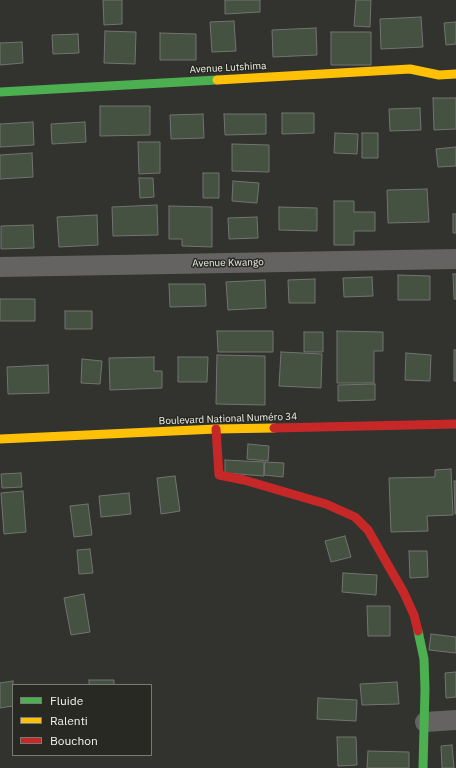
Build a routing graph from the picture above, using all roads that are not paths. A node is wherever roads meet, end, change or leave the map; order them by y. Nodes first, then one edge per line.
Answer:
1 (456, 74) edge
2 (0, 92) edge
3 (456, 259) edge
4 (0, 267) edge
5 (456, 424) edge
6 (216, 429) junction
7 (0, 439) edge
8 (456, 720) edge
9 (424, 722) junction
10 (423, 768) edge

1 - 2 street, Avenue Lutshima
3 - 4 street, Avenue Kwango
5 - 6 street, Boulevard National Numéro 34
6 - 7 street, Boulevard National Numéro 34
6 - 9 street
8 - 9 street
9 - 10 street

